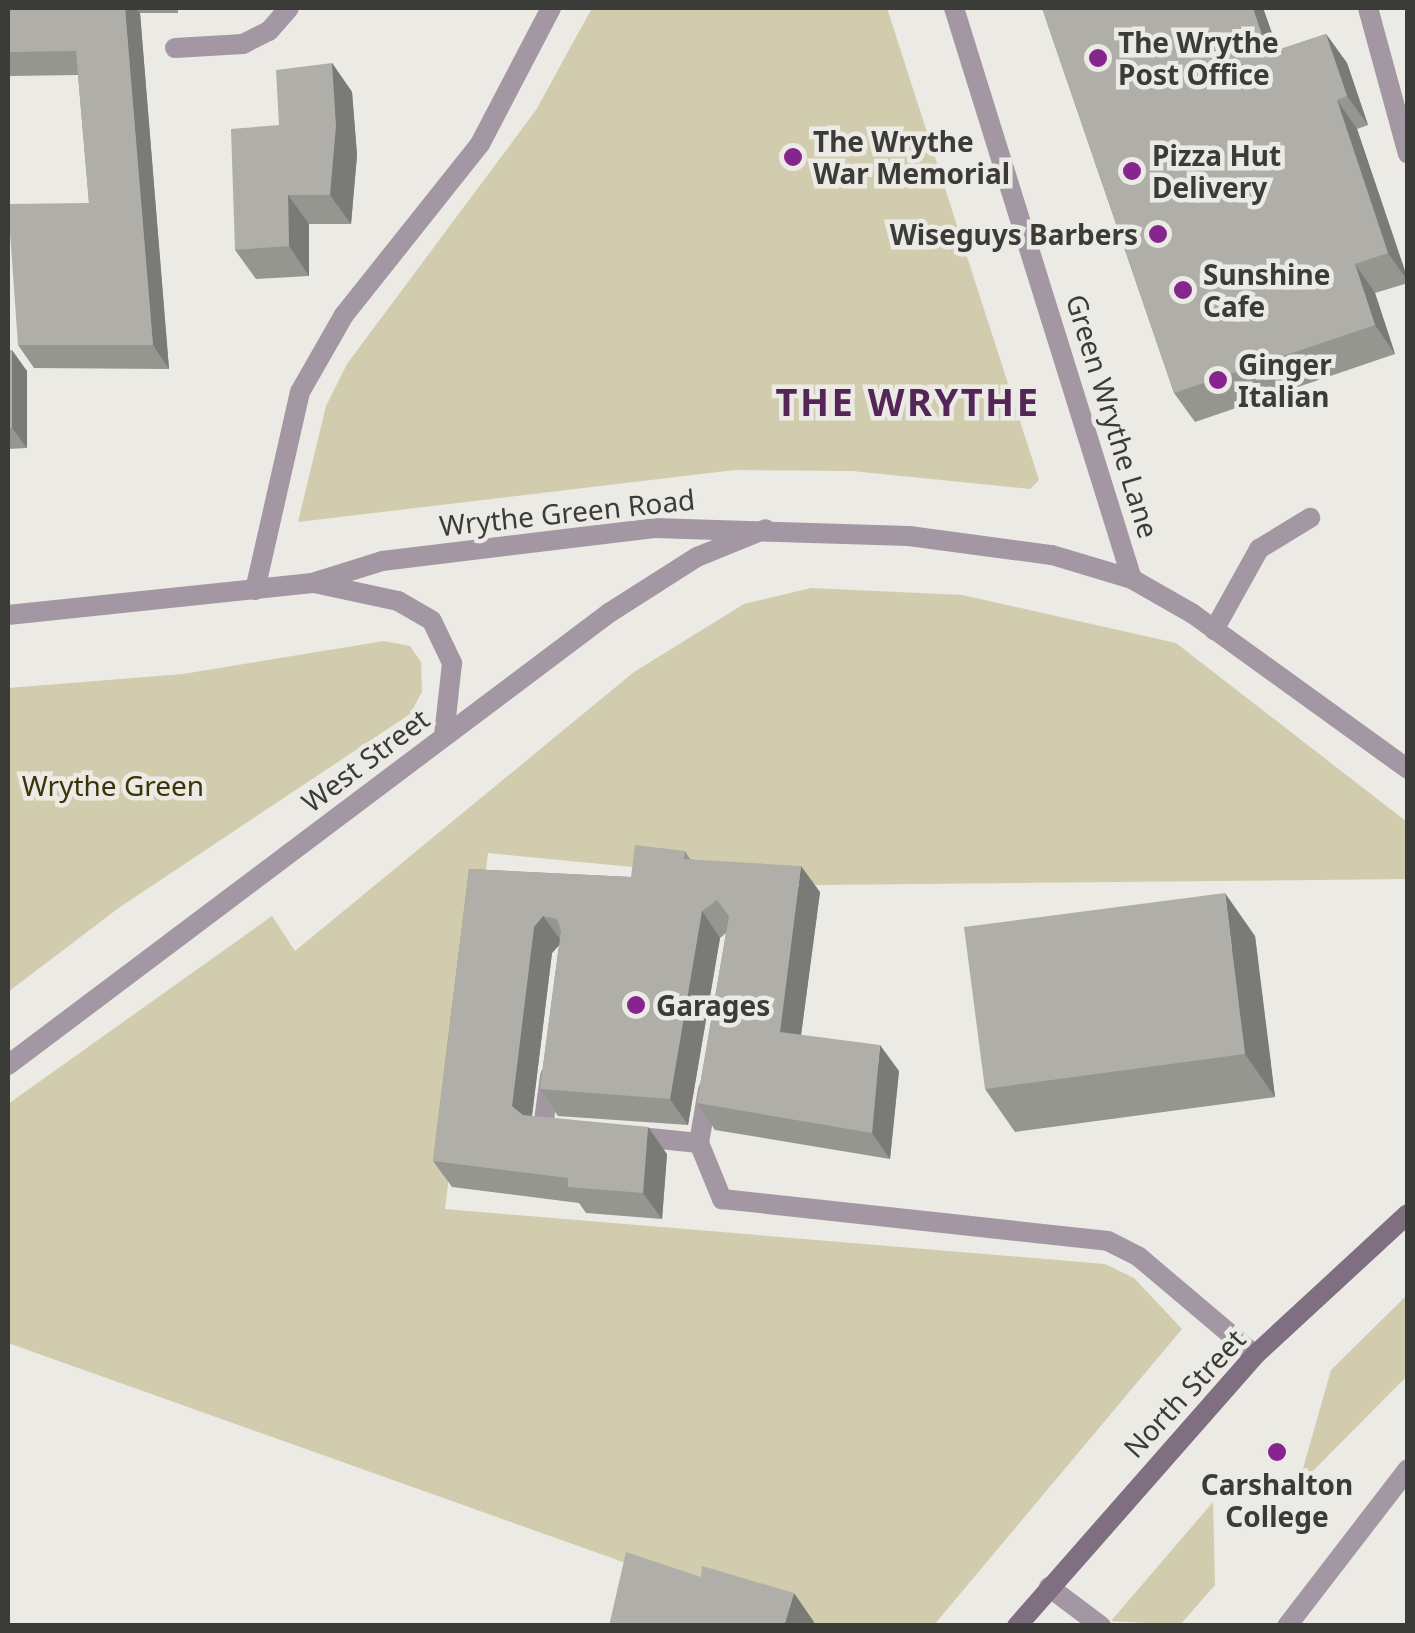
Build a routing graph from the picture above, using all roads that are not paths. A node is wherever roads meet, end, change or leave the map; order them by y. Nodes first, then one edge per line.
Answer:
1 (290, 8) edge
2 (552, 8) edge
3 (954, 8) edge
4 (1368, 8) edge
5 (175, 48) dead end
6 (1408, 154) edge
7 (1310, 518) dead end
8 (772, 527) junction
9 (1132, 579) junction
10 (312, 583) junction
11 (256, 590) junction
12 (8, 615) edge
13 (1214, 630) junction
14 (444, 735) junction
15 (1408, 769) edge
16 (554, 1051) edge
17 (8, 1064) edge
18 (712, 1069) edge
19 (700, 1143) junction
20 (1408, 1214) edge
21 (1254, 1355) junction
22 (1408, 1469) edge
23 (1049, 1586) junction
24 (1017, 1626) edge
25 (1101, 1626) edge
26 (1287, 1626) edge

1 - 5 street
2 - 11 street
3 - 9 street, Green Wrythe Lane
4 - 6 street
7 - 13 street
8 - 9 street, Wrythe Green Road
8 - 10 street, Wrythe Green Road
8 - 14 street, West Street
9 - 13 street, Green Wrythe Lane
10 - 11 street, Wrythe Green Road
10 - 14 street
11 - 12 street, Wrythe Green Road
13 - 15 street, Green Wrythe Lane
14 - 17 street, West Street
16 - 19 street
18 - 19 street
19 - 21 street
20 - 21 main road, North Street
21 - 23 main road, North Street
22 - 26 street
23 - 24 main road, North Street
23 - 25 street

